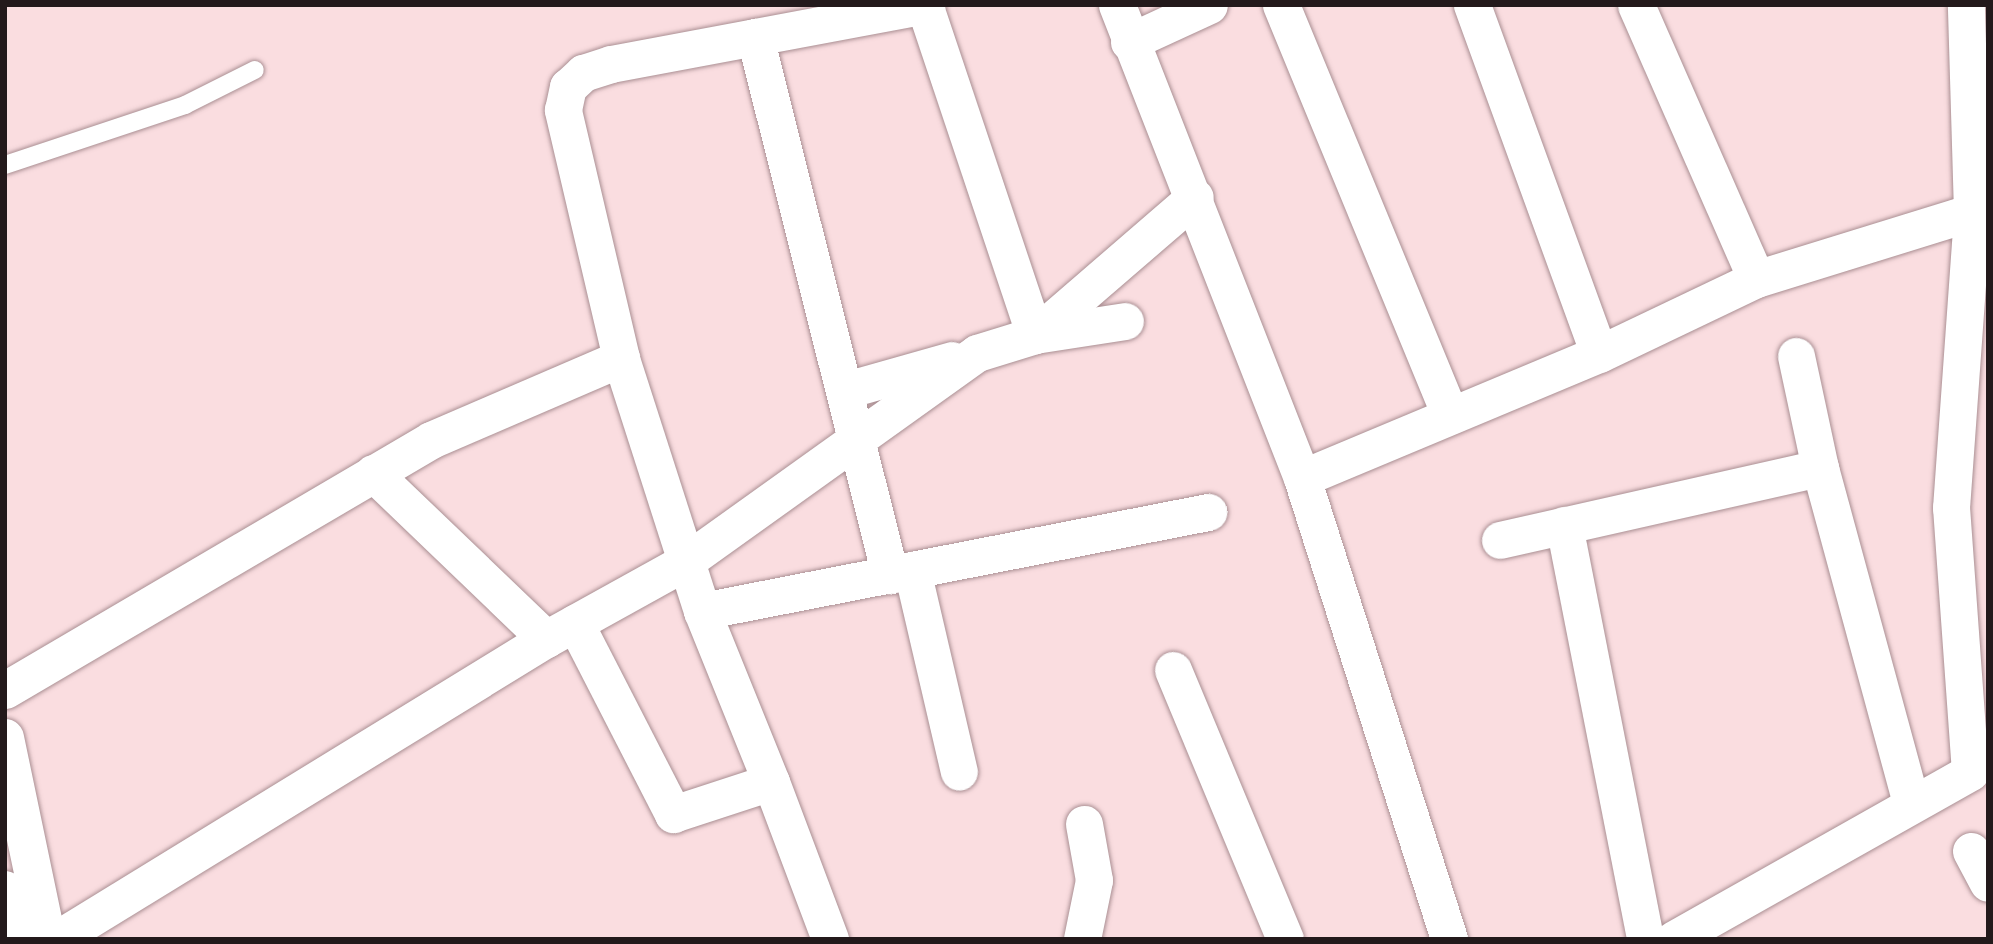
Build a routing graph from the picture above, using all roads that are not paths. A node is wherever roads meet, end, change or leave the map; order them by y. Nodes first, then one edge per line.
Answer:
1 (1117, 5) edge
2 (1209, 5) edge
3 (1281, 5) edge
4 (1472, 5) edge
5 (1636, 5) edge
6 (1966, 5) edge
7 (926, 6) edge
8 (755, 37) junction
9 (1129, 42) junction
10 (1979, 69) edge
11 (255, 70) dead end
12 (5, 165) edge
13 (1195, 197) junction
14 (1980, 215) edge
15 (1756, 279) junction
16 (1125, 321) dead end
17 (1035, 335) junction
18 (977, 353) junction
19 (1599, 354) junction
20 (1796, 356) dead end
21 (621, 358) junction
22 (846, 390) junction
23 (1450, 416) junction
24 (858, 438) junction
25 (1820, 468) junction
26 (373, 472) junction
27 (1302, 478) junction
28 (1208, 512) dead end
29 (1564, 526) junction
30 (1500, 540) dead end
31 (685, 562) junction
32 (901, 572) junction
33 (702, 611) junction
34 (561, 631) junction
35 (1173, 670) dead end
36 (5, 690) edge
37 (5, 738) edge
38 (959, 772) dead end
39 (771, 782) junction
40 (1911, 804) junction
41 (1084, 824) dead end
42 (1971, 851) dead end
43 (1988, 883) edge
44 (5, 890) edge
45 (17, 939) edge
46 (47, 939) edge
47 (57, 939) edge
48 (830, 939) edge
49 (1082, 939) edge
50 (1285, 939) edge
51 (1449, 939) edge
52 (1645, 939) edge
53 (1674, 939) edge

1 - 9 street
2 - 9 street
3 - 23 street
4 - 19 street
5 - 15 street
6 - 10 street
7 - 8 street
7 - 17 street
8 - 21 street
8 - 22 street
9 - 13 street
10 - 14 street
11 - 12 lane
13 - 17 street
13 - 27 street
14 - 15 street
14 - 40 street
15 - 19 street
16 - 17 street
17 - 18 street
18 - 22 street
18 - 24 street
19 - 23 street
20 - 25 street
21 - 26 street
21 - 31 street
22 - 24 street
23 - 27 street
24 - 31 street
24 - 32 street
25 - 29 street
25 - 40 street
26 - 34 street
26 - 36 street
27 - 51 street
28 - 32 street
29 - 30 street
29 - 52 street
31 - 33 street
31 - 34 street
32 - 33 street
32 - 38 street
33 - 39 street
34 - 39 street
34 - 47 street
35 - 50 street
37 - 46 main road
39 - 48 street
40 - 53 street
41 - 49 street
42 - 43 street
44 - 45 main road

